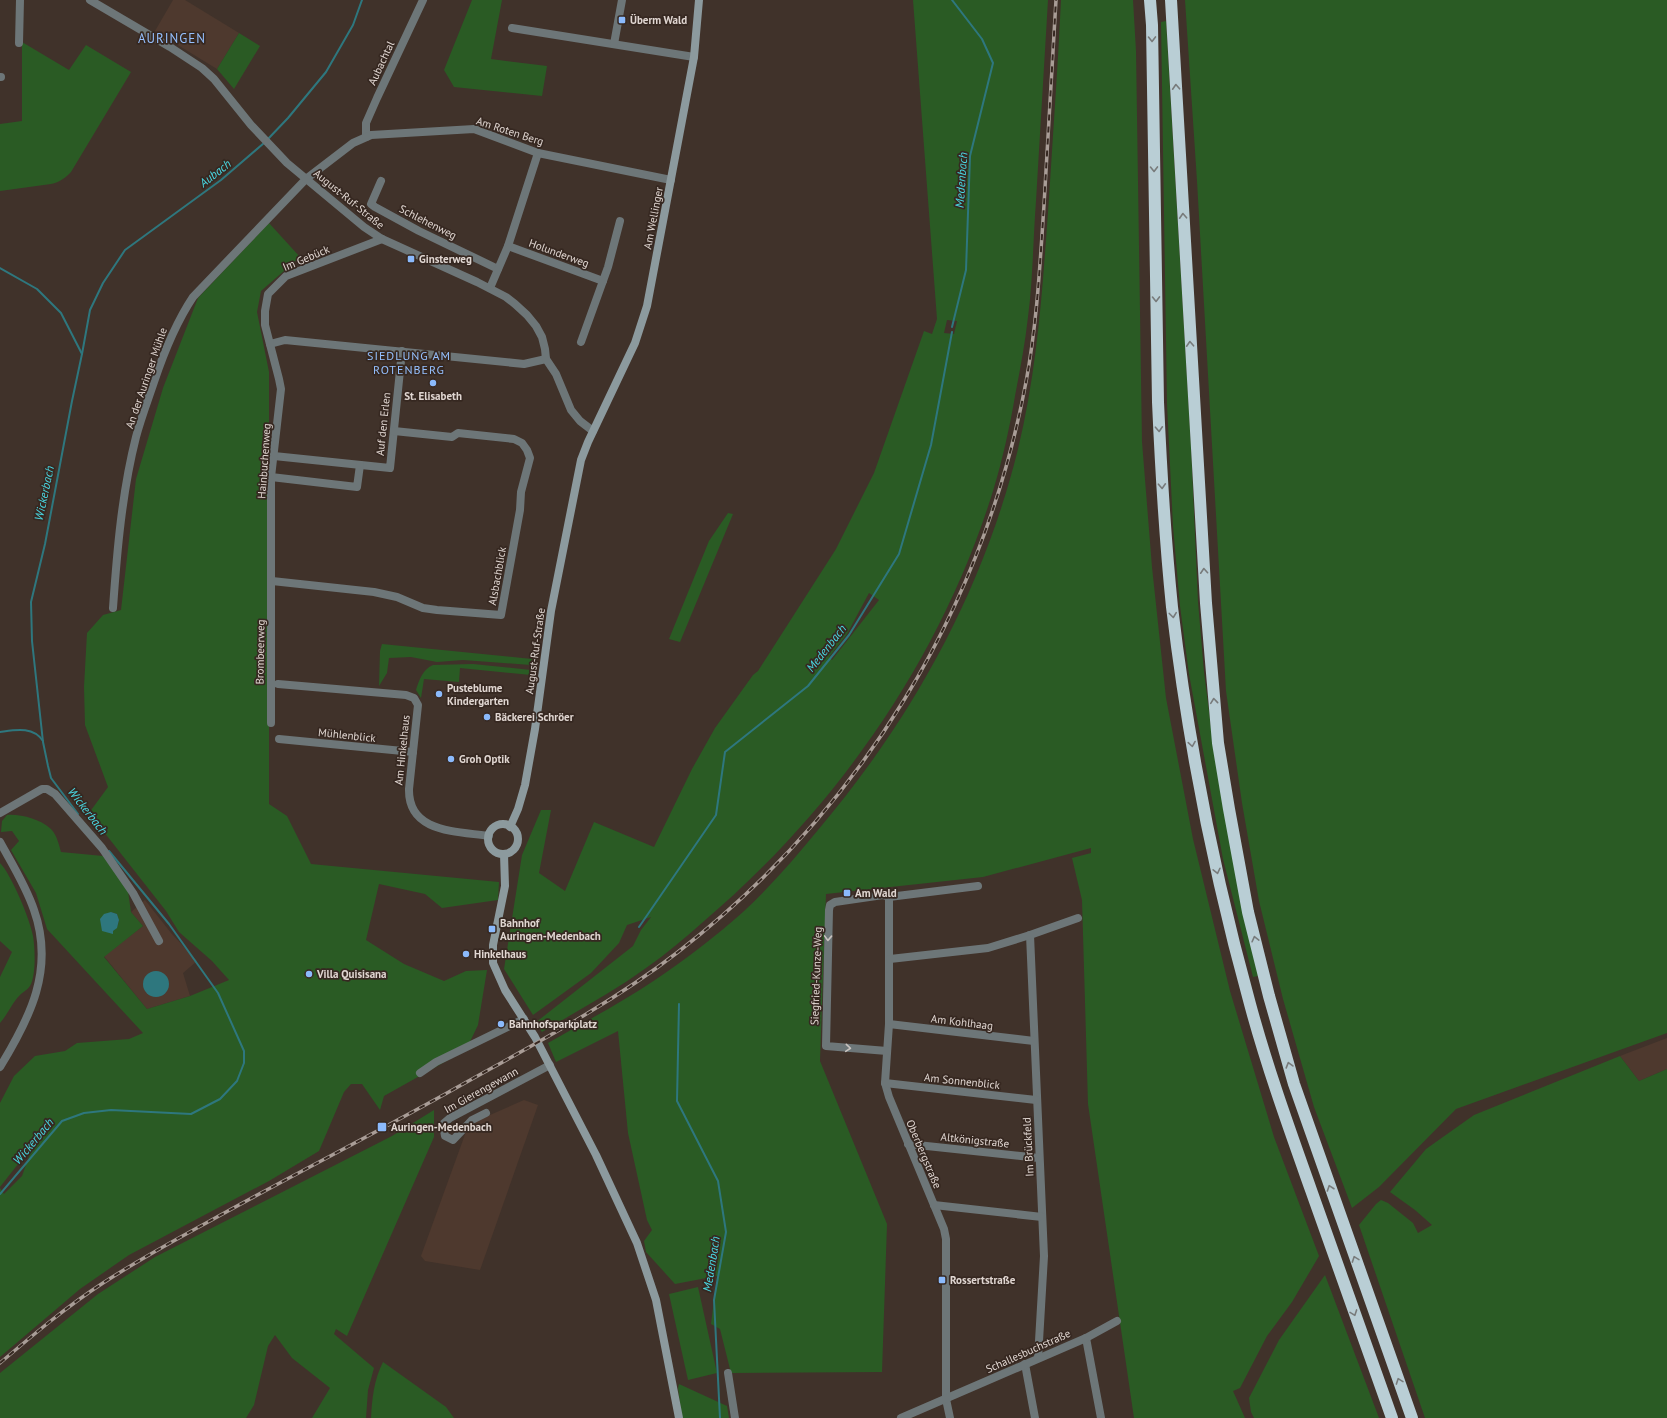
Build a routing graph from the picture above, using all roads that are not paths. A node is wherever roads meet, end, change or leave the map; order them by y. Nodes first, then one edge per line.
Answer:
1 (20, 0) edge
2 (90, 0) edge
3 (423, 0) edge
4 (622, 0) edge
5 (699, 0) edge
6 (1150, 0) edge
7 (1171, 0) edge
8 (512, 28) dead end
9 (19, 43) dead end
10 (614, 44) junction
11 (694, 57) junction
12 (366, 137) junction
13 (538, 153) junction
14 (306, 178) junction
15 (671, 180) junction
16 (381, 181) dead end
17 (620, 221) dead end
18 (382, 240) junction
19 (508, 246) junction
20 (498, 269) junction
21 (604, 281) junction
22 (490, 288) junction
23 (581, 342) dead end
24 (270, 344) junction
25 (402, 351) junction
26 (546, 359) junction
27 (394, 431) junction
28 (593, 431) junction
29 (274, 456) junction
30 (360, 465) junction
31 (271, 477) junction
32 (578, 478) joint
33 (272, 581) junction
34 (113, 608) dead end
35 (278, 684) dead end
36 (271, 723) dead end
37 (278, 739) dead end
38 (413, 752) junction
39 (0, 813) edge
40 (510, 826) junction
41 (489, 836) junction
42 (0, 842) edge
43 (504, 854) junction
44 (978, 886) dead end
45 (889, 897) junction
46 (1078, 918) dead end
47 (1030, 935) junction
48 (159, 941) dead end
49 (890, 959) junction
50 (524, 1019) junction
51 (888, 1024) junction
52 (1034, 1041) junction
53 (887, 1051) junction
54 (550, 1065) junction
55 (0, 1067) edge
56 (420, 1073) dead end
57 (885, 1083) junction
58 (1036, 1100) junction
59 (486, 1113) dead end
60 (908, 1144) junction
61 (1039, 1158) junction
62 (934, 1206) junction
63 (1042, 1217) junction
64 (1117, 1321) dead end
65 (1086, 1338) junction
66 (1038, 1358) junction
67 (1025, 1364) junction
68 (728, 1373) dead end
69 (946, 1399) junction
70 (679, 1418) edge
71 (736, 1418) edge
72 (901, 1418) edge
73 (950, 1418) edge
74 (1035, 1418) edge
75 (1101, 1418) edge
76 (1392, 1418) edge
77 (1412, 1418) edge

1 - 9 street
2 - 14 street, August-Ruf-Straße
3 - 12 street, Aubachtal
4 - 10 street
5 - 11 main road, Am Wellinger
6 -> 76 highway
77 -> 7 highway
8 - 10 street
10 - 11 street
11 - 15 main road, Am Wellinger
12 - 13 street, Am Roten Berg
12 - 14 street, Am Roten Berg
13 - 15 street, Am Roten Berg
13 - 19 street
14 - 18 street, August-Ruf-Straße
14 - 34 street, An der Auringer Mühle
15 - 28 main road, Am Wellinger
16 - 20 street, Schlehenweg
17 - 21 street
18 - 22 street, August-Ruf-Straße
18 - 24 street, Im Gebück
19 - 20 street
19 - 21 street, Holunderweg
20 - 22 street
21 - 23 street
22 - 26 street, August-Ruf-Straße
24 - 25 street
24 - 29 street, Hainbuchenweg
25 - 26 street
25 - 27 street, Auf den Erlen
26 - 28 street, August-Ruf-Straße
27 - 30 street, Auf den Erlen
27 - 33 street, Alsbachblick
28 - 32 main road, Am Wellinger
29 - 30 street, Auf den Erlen
29 - 31 street, Hainbuchenweg
30 - 31 street
31 - 33 street, Hainbuchenweg
32 - 40 main road, August-Ruf-Straße
33 - 36 street, Brombeerweg
35 - 38 street, Am Hinkelhaus
37 - 38 street, Mühlenblick
38 - 41 street, Am Hinkelhaus
39 - 48 street
40 - 41 main road
40 - 43 main road
41 - 43 main road
42 - 55 street
43 - 50 main road
44 - 45 street
45 - 49 street, Oberbergstraße
45 -> 53 street, Siegfried-Kunze-Weg
46 - 47 street
47 - 49 street
47 - 52 street, Im Brückfeld
49 - 51 street, Oberbergstraße
50 - 54 main road
50 - 56 street
51 - 52 street, Am Kohlhaag
51 - 53 street, Oberbergstraße
52 - 58 street, Im Brückfeld
53 - 57 street, Oberbergstraße
54 - 59 street, Im Gierengewann
54 - 70 main road
57 - 58 street, Am Sonnenblick
57 - 60 street, Oberbergstraße
58 - 61 street, Im Brückfeld
60 - 61 street, Altkönigstraße
60 - 62 street, Oberbergstraße
61 - 63 street, Im Brückfeld
62 - 63 street
62 - 69 street, Oberbergstraße
63 - 66 street, Im Brückfeld
64 - 65 street, Schallesbuchstraße
65 - 66 street, Schallesbuchstraße
65 - 75 street
66 - 67 street, Schallesbuchstraße
67 - 69 street, Schallesbuchstraße
67 - 74 street
68 - 71 street
69 - 72 street, Schallesbuchstraße
69 - 73 street, Oberbergstraße

